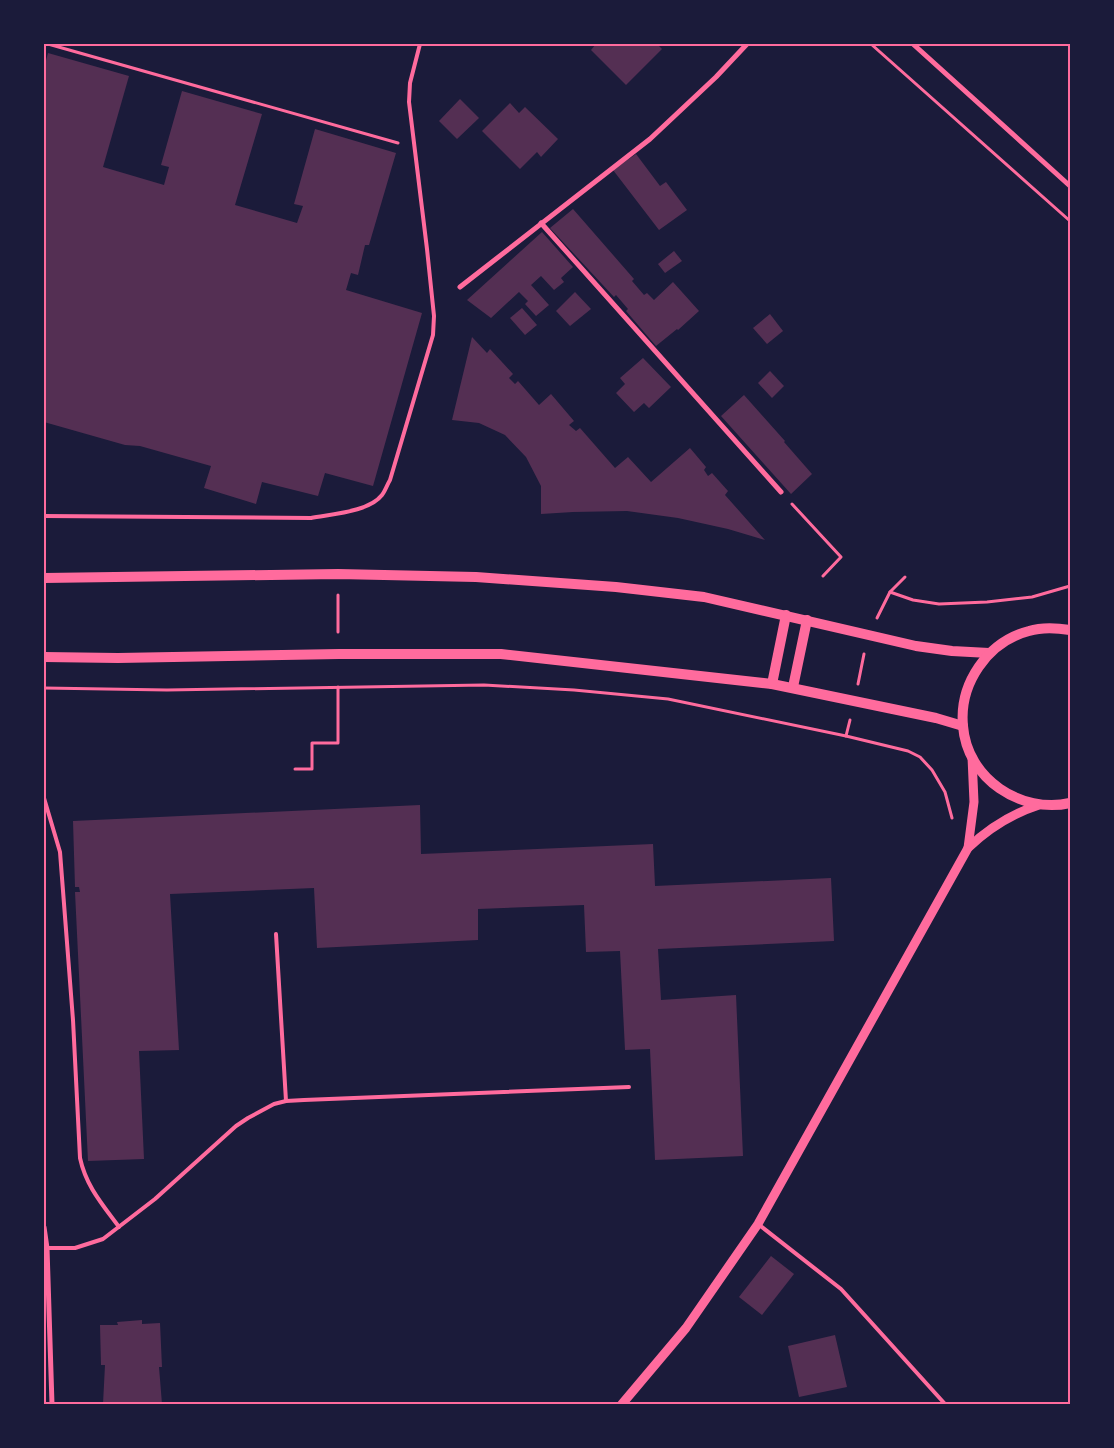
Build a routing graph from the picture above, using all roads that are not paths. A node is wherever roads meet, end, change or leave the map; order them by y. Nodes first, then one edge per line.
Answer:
1 (420, 44) edge
2 (747, 44) edge
3 (913, 44) edge
4 (1070, 186) edge
5 (541, 223) junction
6 (460, 287) dead end
7 (781, 492) road end
8 (44, 516) edge
9 (44, 578) edge
10 (786, 615) junction
11 (807, 620) junction
12 (1070, 630) edge
13 (989, 653) junction
14 (44, 657) edge
15 (772, 684) junction
16 (793, 687) junction
17 (963, 726) junction
18 (972, 757) junction
19 (44, 798) edge
20 (1070, 803) edge
21 (1039, 804) junction
22 (968, 848) junction
23 (276, 934) dead end
24 (629, 1087) dead end
25 (286, 1101) junction
26 (758, 1224) junction
27 (44, 1226) edge
28 (119, 1227) junction
29 (45, 1248) edge
30 (52, 1404) edge
31 (622, 1404) edge
32 (945, 1404) edge

1 - 8 lane
2 - 5 street
3 - 4 street
5 - 6 street
5 - 7 street
9 - 10 main road
10 - 11 main road
10 - 15 main road
11 - 13 main road
11 - 16 main road
12 - 13 main road
13 - 17 main road
14 - 15 main road
15 - 16 main road
16 - 17 main road
17 - 18 main road
18 - 21 main road
18 - 22 street
19 - 28 lane
20 - 21 main road
21 - 22 street
22 - 26 street
23 - 25 lane
24 - 25 lane
25 - 28 lane
26 - 31 street
26 - 32 lane
27 - 29 street
28 - 29 lane
29 - 30 street

